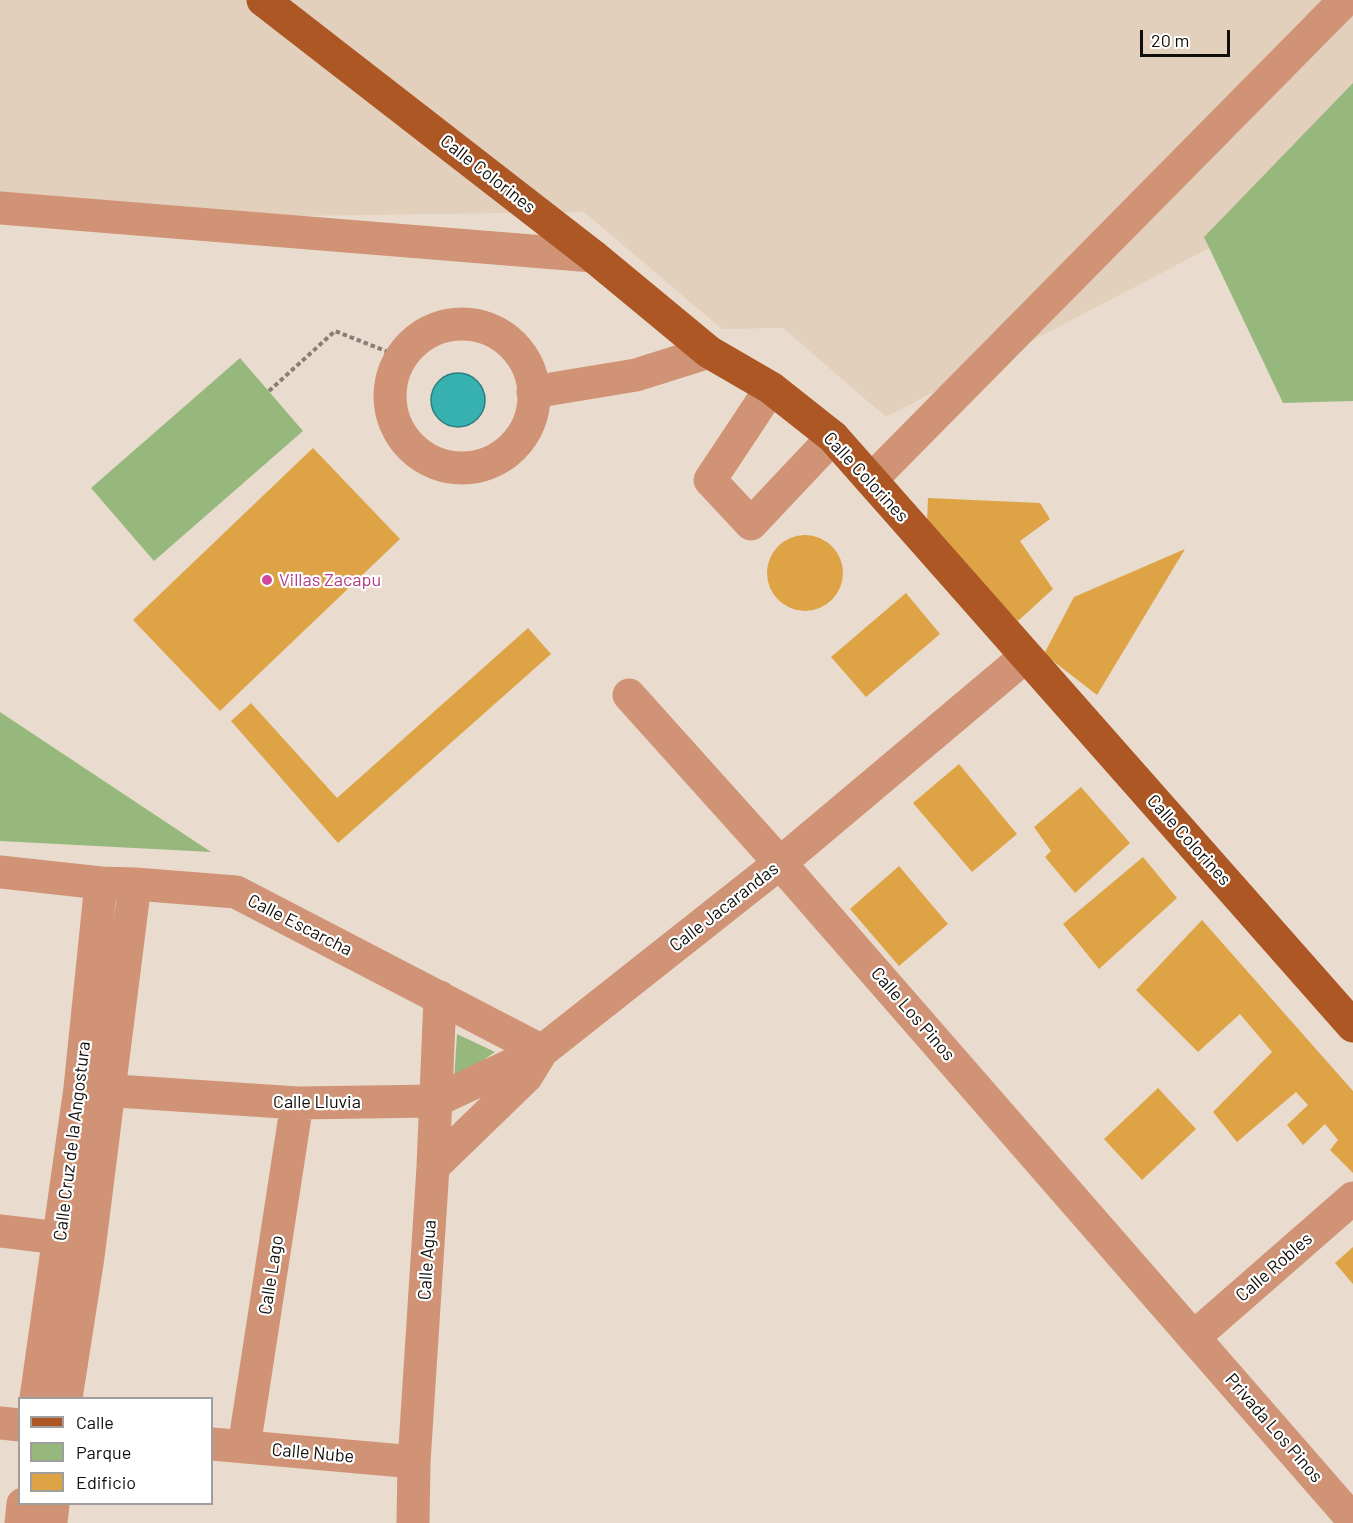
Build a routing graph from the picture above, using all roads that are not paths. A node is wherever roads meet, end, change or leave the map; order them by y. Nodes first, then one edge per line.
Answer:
1 (263, 0) edge
2 (1345, 0) edge
3 (0, 208) edge
4 (593, 256) junction
5 (709, 352) junction
6 (771, 388) junction
7 (533, 392) junction
8 (833, 437) junction
9 (871, 480) junction
10 (1026, 657) junction
11 (629, 695) dead end
12 (780, 863) junction
13 (0, 872) edge
14 (101, 883) junction
15 (135, 884) junction
16 (440, 997) junction
17 (1353, 1026) edge
18 (542, 1051) junction
19 (94, 1090) junction
20 (435, 1101) junction
21 (297, 1103) junction
22 (432, 1167) junction
23 (1353, 1198) edge
24 (0, 1231) edge
25 (59, 1238) junction
26 (1194, 1337) junction
27 (36, 1397) edge
28 (66, 1397) edge
29 (0, 1424) edge
30 (18, 1425) edge
31 (213, 1444) edge
32 (244, 1447) junction
33 (414, 1462) junction
34 (23, 1505) edge
35 (53, 1505) edge
36 (1353, 1520) edge
37 (21, 1523) edge
38 (51, 1523) edge
39 (413, 1523) edge

1 - 4 main road, Calle Colorines
2 - 9 street
3 - 4 street
4 - 5 main road, Calle Colorines
5 - 6 main road, Calle Colorines
5 - 7 street
6 - 8 main road, Calle Colorines
6 - 8 street
7 - 7 street
8 - 9 main road, Calle Colorines
9 - 10 main road, Calle Colorines
10 - 12 street, Calle Jacarandas
10 - 17 main road, Calle Colorines
11 - 12 street, Calle Los Pinos
12 - 18 street, Calle Jacarandas
12 - 26 street, Calle Los Pinos
13 - 14 street, Calle Escarcha
14 - 15 street, Calle Escarcha
14 - 19 street, Calle Cruz de la Angostura
15 - 16 street, Calle Escarcha
15 - 19 street, Calle Cruz de la Angostura
16 - 18 street, Calle Escarcha
16 - 20 street, Calle Agua
18 - 20 street, Calle Lluvia
18 - 22 street, Calle Jacarandas
19 - 21 street, Calle Lluvia
19 - 25 street, Calle Cruz de la Angostura
19 - 28 street, Calle Cruz de la Angostura
20 - 21 street, Calle Lluvia
20 - 22 street, Calle Agua
21 - 32 street, Calle Lago
22 - 33 street, Calle Agua
23 - 26 street, Calle Robles
24 - 25 street
25 - 27 street, Calle Cruz de la Angostura
26 - 36 street, Privada Los Pinos
29 - 30 street
31 - 32 street, Calle Nube
32 - 33 street, Calle Nube
33 - 39 street, Calle Agua
34 - 37 street
35 - 38 street

